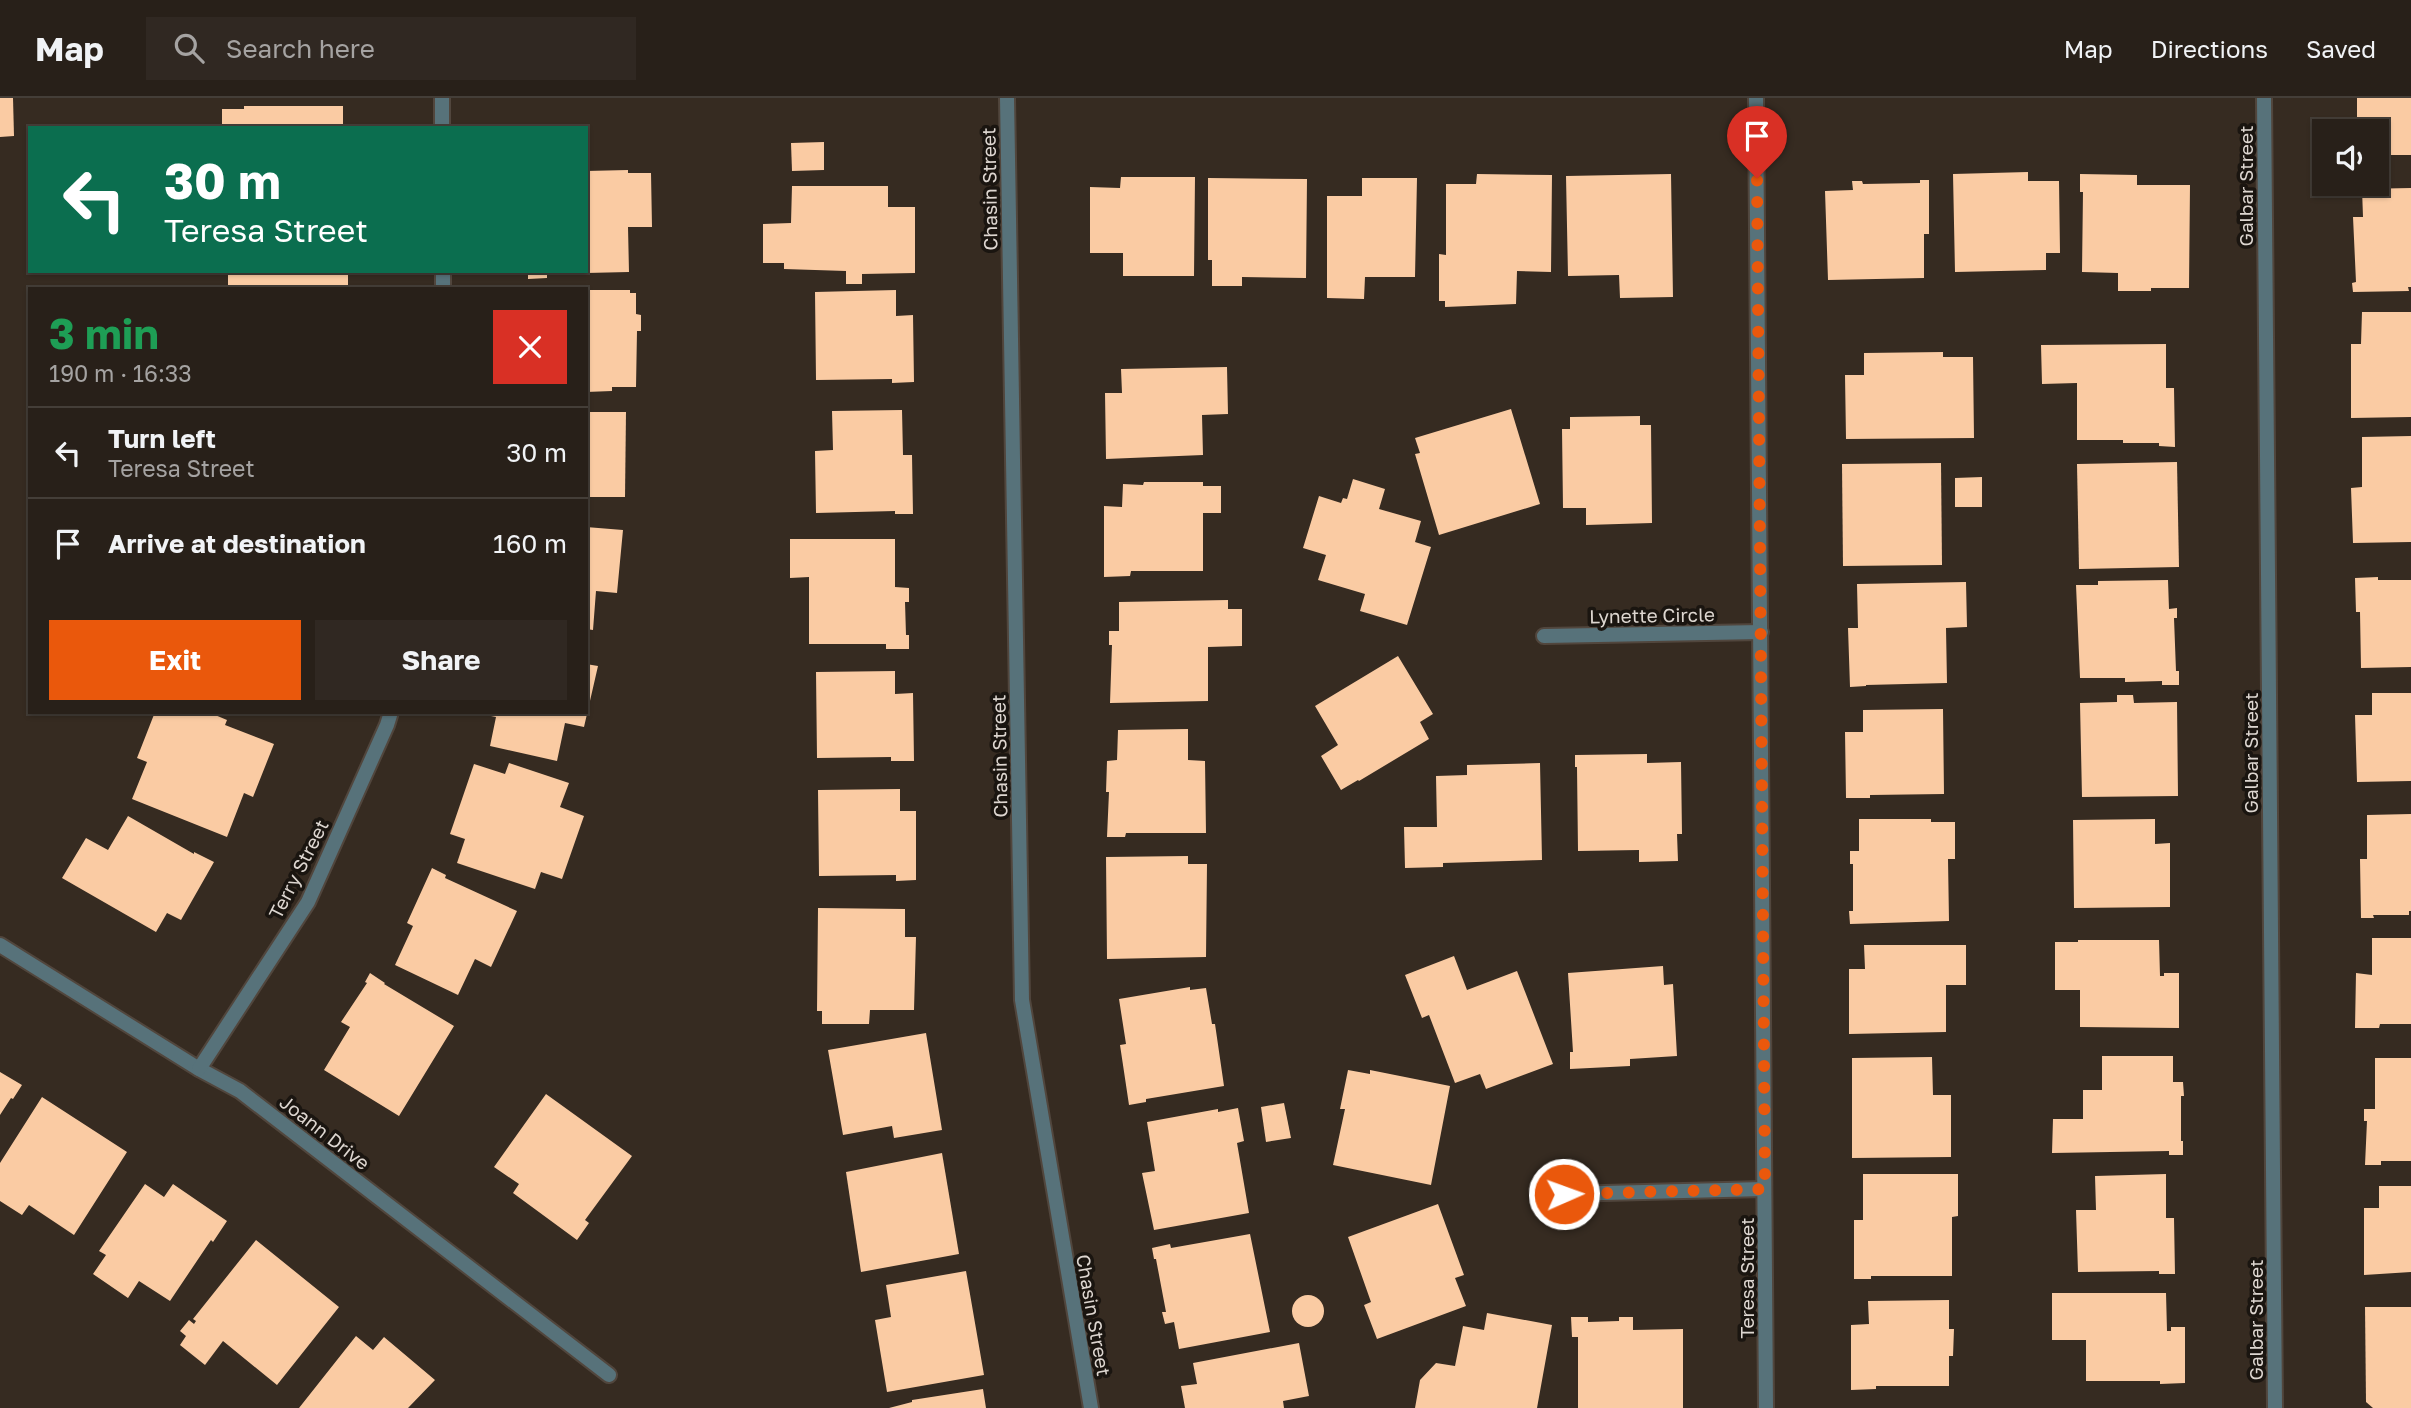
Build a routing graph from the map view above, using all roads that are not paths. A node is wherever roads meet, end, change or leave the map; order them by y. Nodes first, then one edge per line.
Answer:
1 (442, 98) edge
2 (1007, 98) edge
3 (1756, 98) edge
4 (2264, 98) edge
5 (442, 126) edge
6 (1760, 632) junction
7 (1544, 636) dead end
8 (390, 714) edge
9 (0, 945) edge
10 (199, 1069) junction
11 (1765, 1189) junction
12 (1564, 1194) dead end
13 (609, 1375) dead end
14 (1091, 1408) edge
15 (1766, 1408) edge
16 (2275, 1408) edge

1 - 5 street
2 - 14 street, Chasin Street
3 - 6 street, Teresa Street
4 - 16 street, Galbar Street
6 - 7 street, Lynette Circle
6 - 11 street, Teresa Street
8 - 10 street, Terry Street
9 - 10 street, Joann Drive
10 - 13 street, Joann Drive
11 - 12 street
11 - 15 street, Teresa Street

